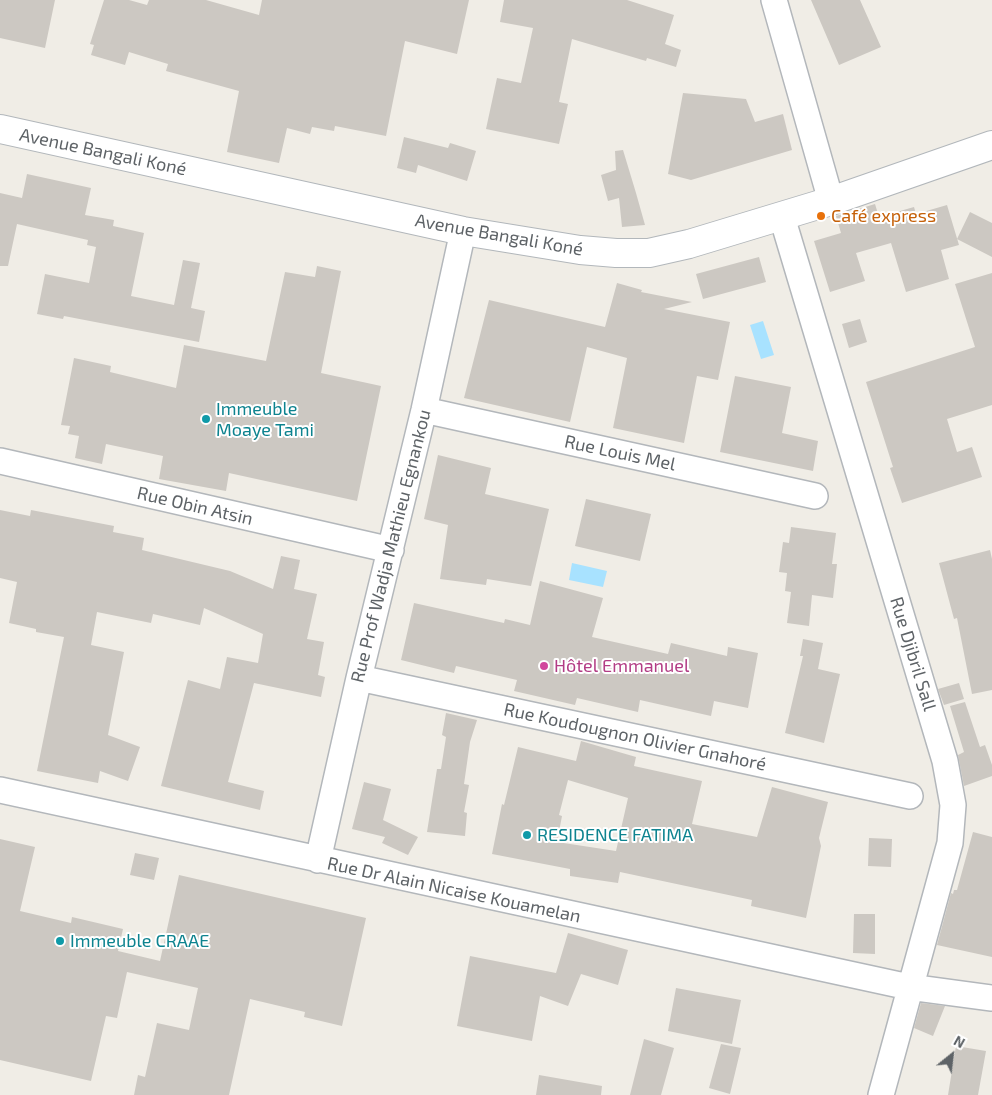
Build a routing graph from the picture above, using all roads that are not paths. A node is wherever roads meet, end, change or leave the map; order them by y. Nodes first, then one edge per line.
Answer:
1 (774, 0) edge
2 (0, 129) edge
3 (992, 145) edge
4 (831, 202) junction
5 (782, 217) junction
6 (463, 231) junction
7 (424, 410) junction
8 (0, 462) edge
9 (815, 496) dead end
10 (391, 550) junction
11 (359, 678) junction
12 (0, 790) edge
13 (910, 796) dead end
14 (318, 860) junction
15 (909, 988) junction
16 (992, 998) edge
17 (881, 1095) edge

1 - 4 street
2 - 6 street, Avenue Bangali Koné
3 - 4 street, Avenue Bangali Koné
4 - 5 street, Avenue Bangali Koné
5 - 6 street, Avenue Bangali Koné
5 - 15 street, Rue Djibril Sall
6 - 7 street, Rue Prof Wadja Mathieu Egnankou
7 - 9 street, Rue Louis Mel
7 - 10 street, Rue Prof Wadja Mathieu Egnankou
8 - 10 street, Rue Obin Atsin
10 - 11 street, Rue Prof Wadja Mathieu Egnankou
11 - 13 street, Rue Koudougnon Olivier Gnahoré
11 - 14 street, Rue Prof Wadja Mathieu Egnankou
12 - 14 street, Rue Dr Alain Nicaise Kouamelan
14 - 15 street, Rue Dr Alain Nicaise Kouamelan
15 - 16 street, Rue Dr Alain Nicaise Kouamelan
15 - 17 street, Rue Djibril Sall

